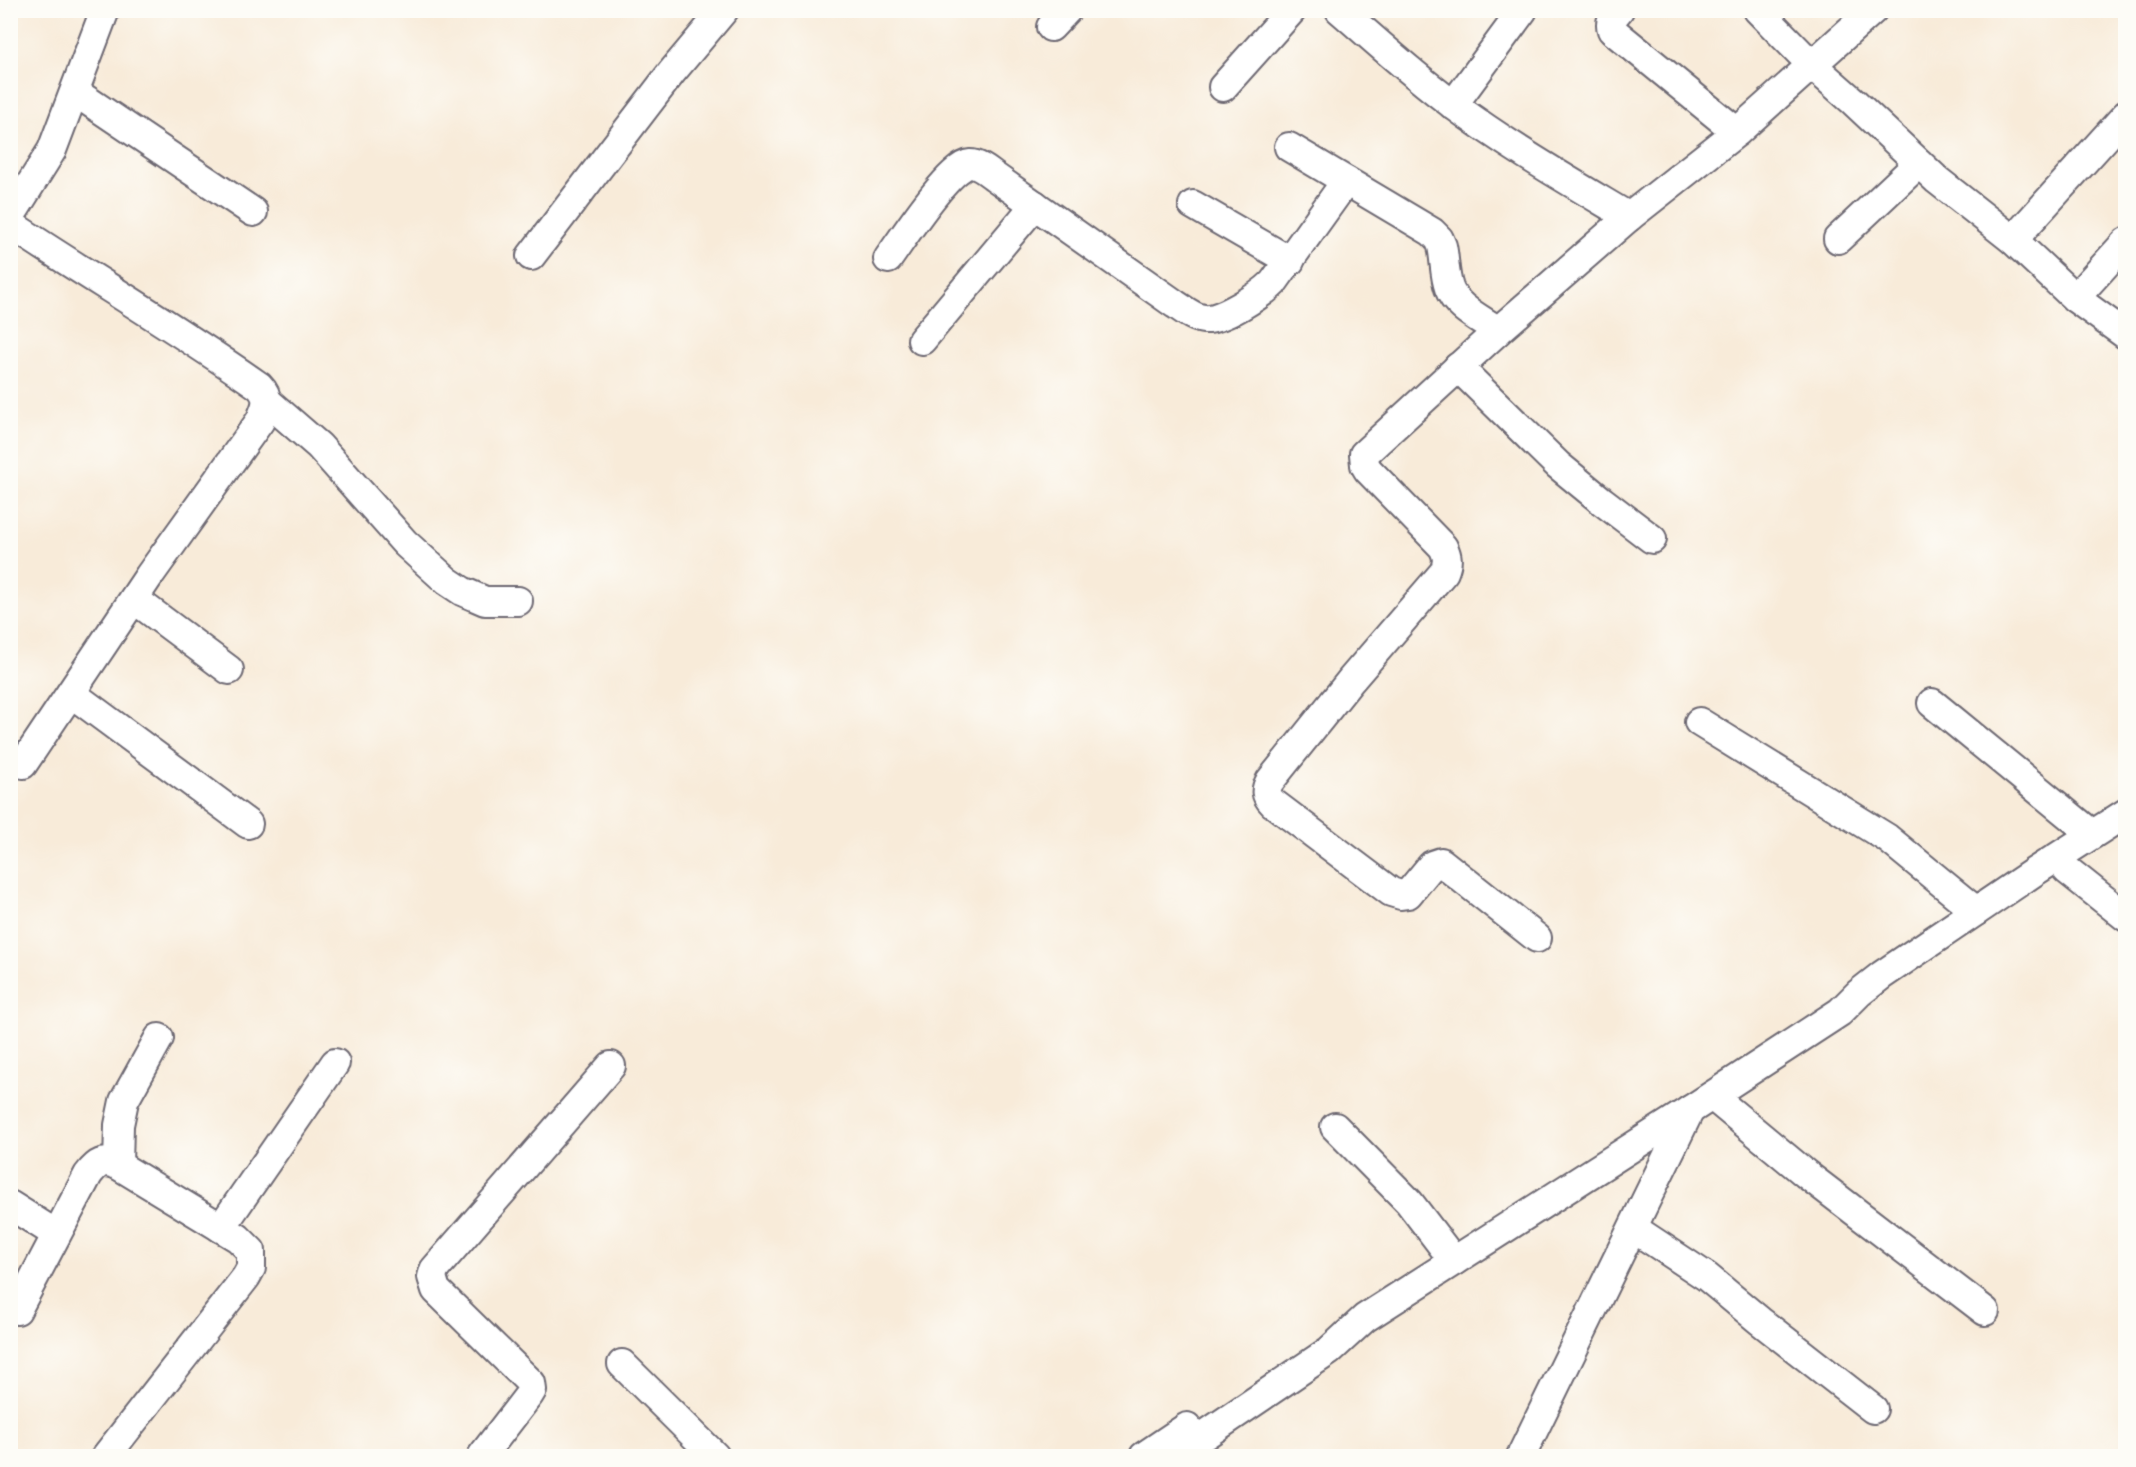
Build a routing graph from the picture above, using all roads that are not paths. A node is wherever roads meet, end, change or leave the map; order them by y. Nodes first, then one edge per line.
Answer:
1 (724, 10) edge
2 (1292, 10) edge
3 (1340, 10) edge
4 (1523, 10) edge
5 (1619, 10) edge
6 (1758, 10) edge
7 (1873, 10) edge
8 (95, 15) edge
9 (1812, 65) junction
10 (1223, 87) dead end
11 (75, 92) junction
12 (1453, 105) junction
13 (2126, 116) edge
14 (1737, 132) junction
15 (1289, 147) dead end
16 (1919, 163) junction
17 (1346, 182) junction
18 (1035, 205) junction
19 (1193, 205) dead end
20 (253, 212) dead end
21 (10, 217) edge
22 (1629, 217) junction
23 (10, 224) edge
24 (1838, 239) dead end
25 (2013, 240) junction
26 (2126, 242) edge
27 (531, 256) dead end
28 (888, 260) dead end
29 (1290, 261) junction
30 (2075, 298) junction
31 (1498, 331) junction
32 (2126, 335) edge
33 (922, 340) dead end
34 (1458, 368) junction
35 (267, 401) junction
36 (1652, 539) dead end
37 (134, 599) junction
38 (518, 601) dead end
39 (228, 670) dead end
40 (71, 693) junction
41 (1932, 703) dead end
42 (1699, 722) dead end
43 (23, 764) dead end
44 (2126, 813) edge
45 (248, 824) dead end
46 (2126, 833) edge
47 (2092, 834) junction
48 (2067, 870) junction
49 (1976, 911) junction
50 (2126, 917) edge
51 (1537, 938) dead end
52 (1840, 1012) junction
53 (159, 1038) dead end
54 (336, 1063) dead end
55 (611, 1066) dead end
56 (1701, 1103) junction
57 (1335, 1127) dead end
58 (118, 1165) junction
59 (10, 1205) edge
60 (221, 1228) junction
61 (1633, 1228) junction
62 (56, 1234) junction
63 (1454, 1261) junction
64 (17, 1310) dead end
65 (1985, 1311) dead end
66 (1365, 1318) junction
67 (621, 1364) dead end
68 (1873, 1409) dead end
69 (1526, 1455) edge
70 (106, 1456) edge
71 (482, 1456) edge
72 (715, 1456) edge
73 (1144, 1456) edge
74 (1174, 1456) edge

1 - 27 street
2 - 10 street
3 - 12 street
4 - 12 street
5 - 14 street
6 - 9 street
7 - 9 street
8 - 11 street
9 - 14 street
9 - 16 street
11 - 20 street
11 - 21 street
12 - 22 street
13 - 25 street
14 - 22 street
15 - 17 street
16 - 24 street
16 - 25 street
17 - 29 street
17 - 31 street
18 - 28 street
18 - 29 street
18 - 33 street
19 - 29 street
22 - 31 street
23 - 35 street
25 - 30 street
26 - 30 street
30 - 32 street
31 - 34 street
34 - 36 street
34 - 51 street
35 - 37 street
35 - 38 street
37 - 39 street
37 - 40 street
40 - 43 street
40 - 45 street
41 - 47 street
42 - 49 street
44 - 47 street
46 - 48 street
47 - 49 street
48 - 50 street
48 - 52 street
49 - 52 street
52 - 56 street
53 - 58 street
54 - 60 street
55 - 71 street
56 - 61 street
56 - 63 street
56 - 65 street
57 - 63 street
58 - 60 street
58 - 62 street
59 - 62 street
60 - 70 street
61 - 68 street
61 - 69 street
62 - 64 street
63 - 66 street
66 - 73 street
66 - 74 street
67 - 72 street

